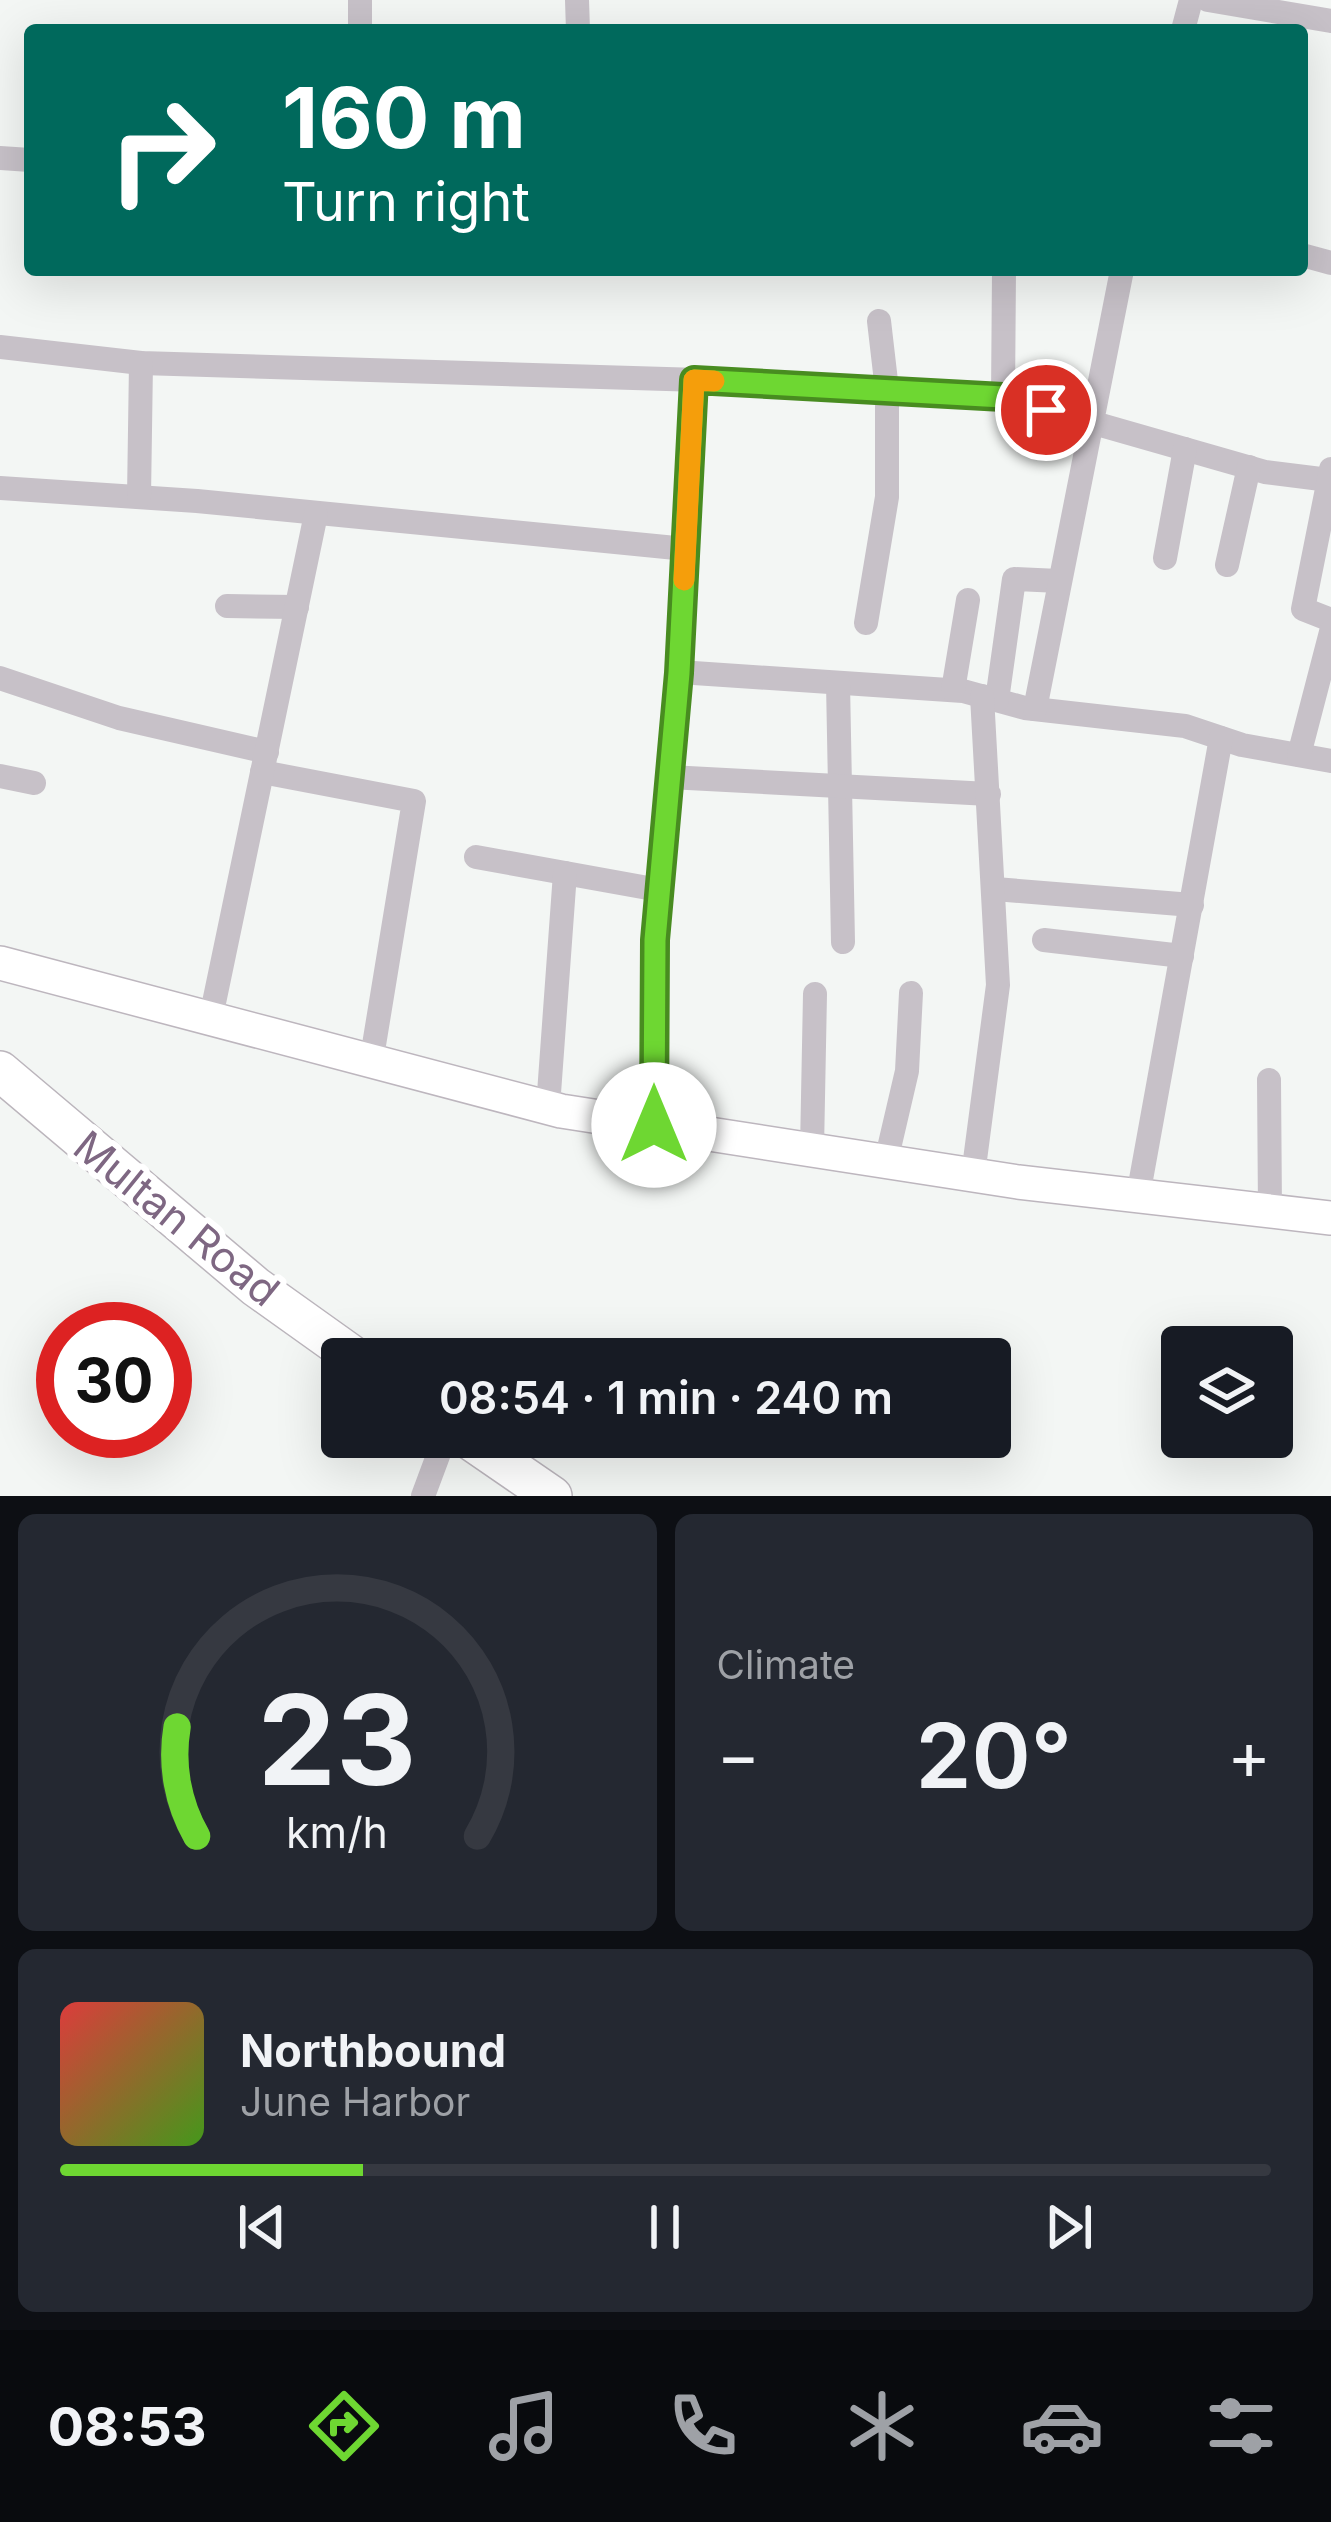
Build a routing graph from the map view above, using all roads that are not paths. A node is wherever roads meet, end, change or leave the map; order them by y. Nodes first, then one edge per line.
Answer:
1 (1208, 0) edge
2 (1331, 21) edge
3 (1004, 276) edge
4 (1121, 276) edge
5 (879, 321) dead end
6 (0, 347) edge
7 (141, 363) junction
8 (694, 380) junction
9 (887, 390) junction
10 (1003, 397) junction
11 (1088, 422) junction
12 (1185, 449) junction
13 (1249, 467) junction
14 (1330, 473) edge
15 (0, 488) edge
16 (139, 497) junction
17 (316, 514) junction
18 (686, 549) junction
19 (1165, 558) dead end
20 (1227, 565) dead end
21 (1059, 581) junction
22 (968, 600) dead end
23 (227, 606) dead end
24 (298, 607) junction
25 (1331, 620) edge
26 (866, 623) dead end
27 (1331, 632) edge
28 (679, 673) junction
29 (0, 678) edge
30 (838, 683) junction
31 (953, 690) junction
32 (990, 698) junction
33 (1035, 710) junction
34 (1221, 738) junction
35 (1300, 755) junction
36 (1331, 761) edge
37 (265, 762) junction
38 (0, 776) edge
39 (669, 777) junction
40 (34, 783) dead end
41 (843, 790) junction
42 (989, 794) junction
43 (476, 857) dead end
44 (565, 873) junction
45 (995, 889) junction
46 (659, 890) junction
47 (1192, 905) junction
48 (1044, 940) dead end
49 (843, 942) dead end
50 (1182, 956) junction
51 (0, 963) edge
52 (911, 993) dead end
53 (815, 994) dead end
54 (211, 1017) junction
55 (372, 1057) junction
56 (0, 1071) edge
57 (1268, 1080) dead end
58 (548, 1107) junction
59 (654, 1125) junction
60 (812, 1149) junction
61 (886, 1161) junction
62 (973, 1175) junction
63 (1138, 1196) junction
64 (1270, 1211) junction
65 (1331, 1218) edge
66 (328, 1338) edge
67 (437, 1458) edge
68 (497, 1458) edge
69 (423, 1496) edge
70 (552, 1496) edge

1 - 2 street
3 - 10 street
4 - 11 street
5 - 9 street
6 - 7 street
7 - 8 street
7 - 16 street
8 - 9 street
8 - 18 street
9 - 10 street
9 - 26 street
10 - 11 street
11 - 12 street
11 - 21 street
12 - 13 street
12 - 19 street
13 - 14 street
13 - 20 street
14 - 25 street
15 - 16 street
16 - 17 street
17 - 18 street
17 - 24 street
18 - 28 street
21 - 32 street
21 - 33 street
22 - 31 street
23 - 24 street
24 - 37 street
27 - 35 street
28 - 30 street
28 - 39 street
29 - 37 street
30 - 31 street
30 - 41 street
31 - 32 street
32 - 33 street
32 - 42 street
33 - 34 street
34 - 35 street
34 - 47 street
35 - 36 street
37 - 54 street
37 - 55 street
38 - 40 street
39 - 41 street
39 - 46 street
41 - 42 street
41 - 49 street
42 - 45 street
43 - 44 street
44 - 46 street
44 - 58 street
45 - 47 street
45 - 62 street
46 - 59 street
47 - 50 street
48 - 50 street
50 - 63 street
51 - 54 street
52 - 61 street
53 - 60 street
54 - 55 street
55 - 58 street
56 - 66 main road, Multan Road
57 - 64 street
58 - 59 street
59 - 60 street
60 - 61 street
61 - 62 street
62 - 63 street
63 - 64 street
64 - 65 street
67 - 69 street
68 - 70 main road

